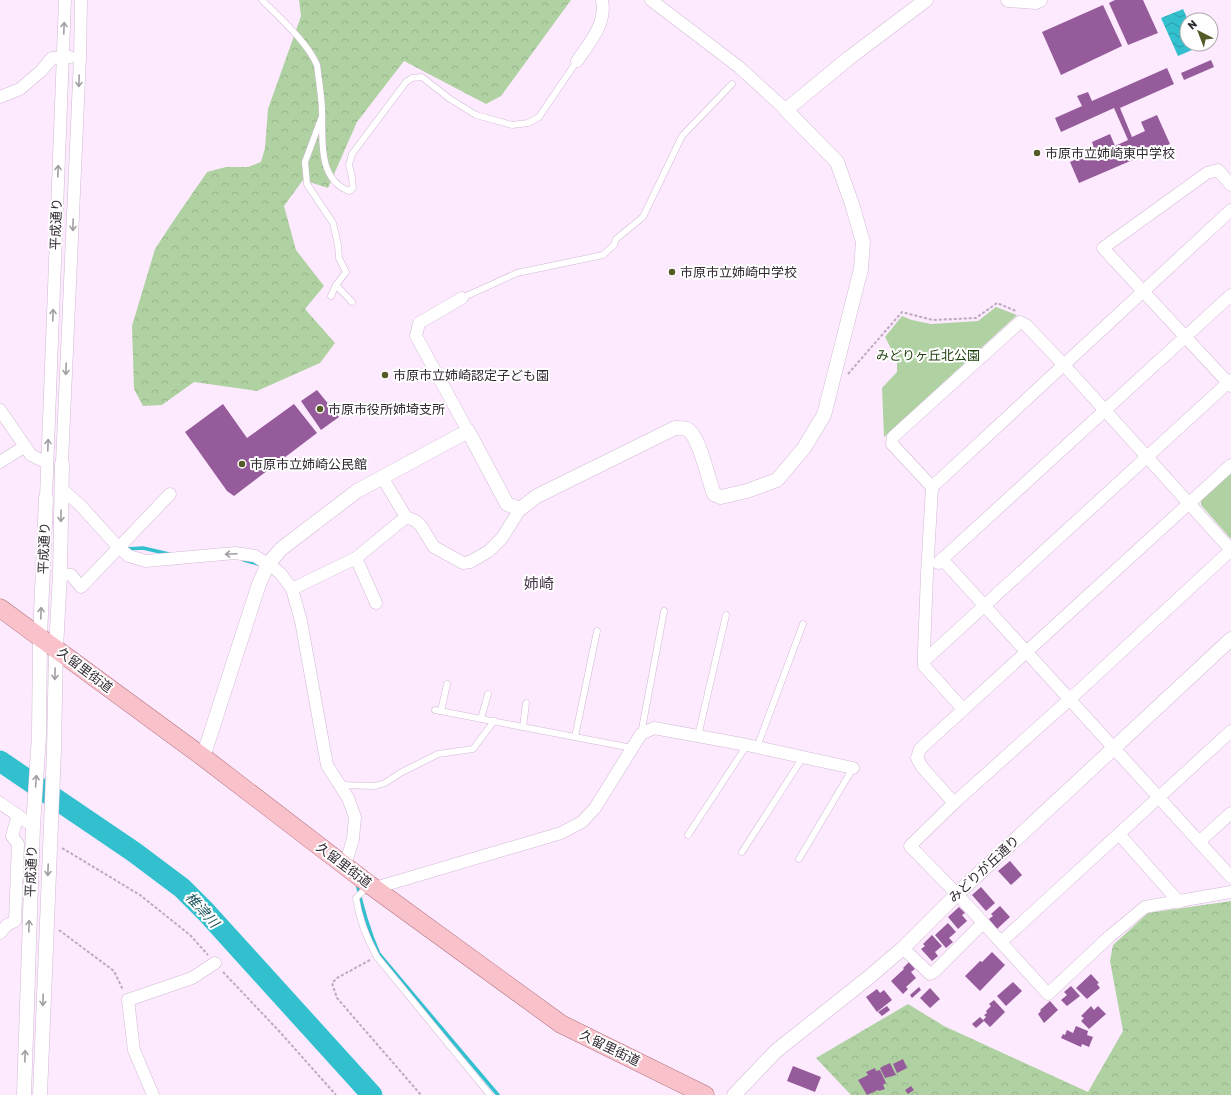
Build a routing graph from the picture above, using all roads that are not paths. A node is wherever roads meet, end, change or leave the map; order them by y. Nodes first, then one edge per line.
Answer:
1 (65, 0) edge
2 (81, 0) edge
3 (262, 0) edge
4 (602, 0) edge
5 (651, 0) edge
6 (926, 0) edge
7 (1008, 0) edge
8 (1040, 0) edge
9 (63, 57) junction
10 (80, 57) junction
11 (577, 61) joint
12 (732, 84) dead end
13 (0, 97) edge
14 (786, 110) junction
15 (322, 116) junction
16 (1231, 186) edge
17 (1231, 210) edge
18 (336, 286) junction
19 (1144, 291) junction
20 (1231, 295) edge
21 (331, 296) dead end
22 (462, 298) joint
23 (352, 302) dead end
24 (1186, 337) junction
25 (1064, 365) junction
26 (1230, 383) edge
27 (0, 410) edge
28 (1105, 410) junction
29 (468, 431) junction
30 (24, 447) junction
31 (1147, 457) junction
32 (0, 462) edge
33 (47, 463) junction
34 (62, 463) joint
35 (1231, 465) edge
36 (382, 477) junction
37 (932, 488) junction
38 (62, 489) junction
39 (170, 494) dead end
40 (46, 498) joint
41 (1189, 503) junction
42 (520, 509) junction
43 (406, 517) junction
44 (119, 548) junction
45 (1231, 550) edge
46 (356, 558) junction
47 (942, 559) junction
48 (268, 564) junction
49 (60, 574) junction
50 (927, 574) junction
51 (292, 589) junction
52 (376, 603) dead end
53 (985, 606) junction
54 (0, 608) edge
55 (664, 611) dead end
56 (726, 615) dead end
57 (803, 624) dead end
58 (597, 631) dead end
59 (40, 637) junction
60 (1231, 639) edge
61 (56, 648) junction
62 (1026, 652) junction
63 (924, 661) junction
64 (447, 684) dead end
65 (488, 694) dead end
66 (1070, 699) junction
67 (526, 703) dead end
68 (963, 709) junction
69 (481, 719) junction
70 (494, 721) junction
71 (523, 727) junction
72 (1231, 731) edge
73 (641, 734) junction
74 (698, 736) junction
75 (575, 737) junction
76 (752, 746) junction
77 (1113, 747) junction
78 (632, 748) junction
79 (203, 757) junction
80 (803, 757) junction
81 (853, 768) joint
82 (340, 785) junction
83 (1159, 797) junction
84 (0, 803) edge
85 (954, 803) junction
86 (1231, 813) edge
87 (18, 815) junction
88 (33, 823) junction
89 (1119, 834) junction
90 (688, 835) dead end
91 (1199, 842) junction
92 (742, 852) dead end
93 (799, 859) dead end
94 (345, 866) junction
95 (1231, 877) edge
96 (370, 887) junction
97 (1231, 892) edge
98 (956, 894) junction
99 (1179, 902) junction
100 (982, 922) junction
101 (0, 933) edge
102 (1000, 942) junction
103 (903, 948) junction
104 (215, 963) road end
105 (24, 1095) edge
106 (40, 1095) edge
107 (153, 1095) edge
108 (490, 1095) edge
109 (705, 1095) edge
110 (734, 1095) edge

9 -> 1 street, 平成通り
2 - 10 street, 平成通り
3 - 15 lane
4 - 11 street
5 - 14 street
6 - 14 street
7 - 8 street
9 - 10 street
9 - 13 street
33 -> 9 street, 平成通り
10 -> 34 street, 平成通り
11 - 15 lane
12 - 22 lane
14 - 42 street
15 - 18 lane
16 - 19 street
17 - 19 street
18 - 21 lane
18 - 23 lane
19 - 24 street
19 - 25 street
20 - 24 street
22 - 29 street
24 - 26 street
24 - 28 street
25 - 28 street
25 - 37 street
25 - 37 street
26 - 31 street
27 - 30 street
28 - 31 street
28 - 47 street
29 - 36 street
29 - 42 street
30 - 32 street
30 - 33 street
31 - 41 street
31 - 53 street
33 - 40 street, 平成通り
34 - 38 street, 平成通り
35 - 41 street
36 - 43 street
36 - 48 street
37 - 50 street
38 - 44 street
38 -> 49 street, 平成通り
39 - 44 street
59 -> 40 street, 平成通り
41 - 45 street
41 - 62 street
42 - 43 street
43 - 46 street
48 -> 44 street
44 - 49 street
45 - 66 street
46 - 51 street
46 - 52 street
47 - 50 street
47 - 53 street
48 - 51 street
48 - 79 street
49 - 61 street, 平成通り
50 - 63 street
51 - 82 street
53 - 62 street
53 - 63 street
54 - 59 main road, 久留里街道
55 - 73 lane
56 - 74 lane
57 - 76 lane
58 - 75 lane
59 - 61 main road, 久留里街道
88 -> 59 street, 平成通り
60 - 77 street, みどりが丘通り
61 - 79 main road, 久留里街道
61 -> 106 street, 平成通り
62 - 66 street
62 - 68 street
63 - 68 street
64 - 69 lane
65 - 69 lane
66 - 77 street
66 - 85 street
67 - 71 lane
68 - 85 street
69 - 70 lane
70 - 71 lane
70 - 82 lane
71 - 75 lane
72 - 83 street
73 - 74 street
73 - 78 street
74 - 76 street
75 - 78 lane
76 - 80 street
76 - 90 lane
77 - 83 street
77 - 98 street, みどりが丘通り
78 - 96 street
79 - 94 main road, 久留里街道
80 - 81 street
80 - 92 lane
81 - 93 lane
82 - 94 street
83 - 89 street
83 - 91 street
84 - 87 street
85 - 98 street
86 - 91 street
87 - 88 street
87 - 101 street
105 -> 88 street, 平成通り
89 - 99 street
89 - 102 street
91 - 95 street
94 - 96 main road, 久留里街道
96 - 108 lane
96 - 109 main road, 久留里街道
97 - 99 street
98 - 100 street
98 - 103 street, みどりが丘通り
99 - 102 street
100 - 102 street
100 - 103 street
103 - 110 street, みどりが丘通り
104 - 107 street

